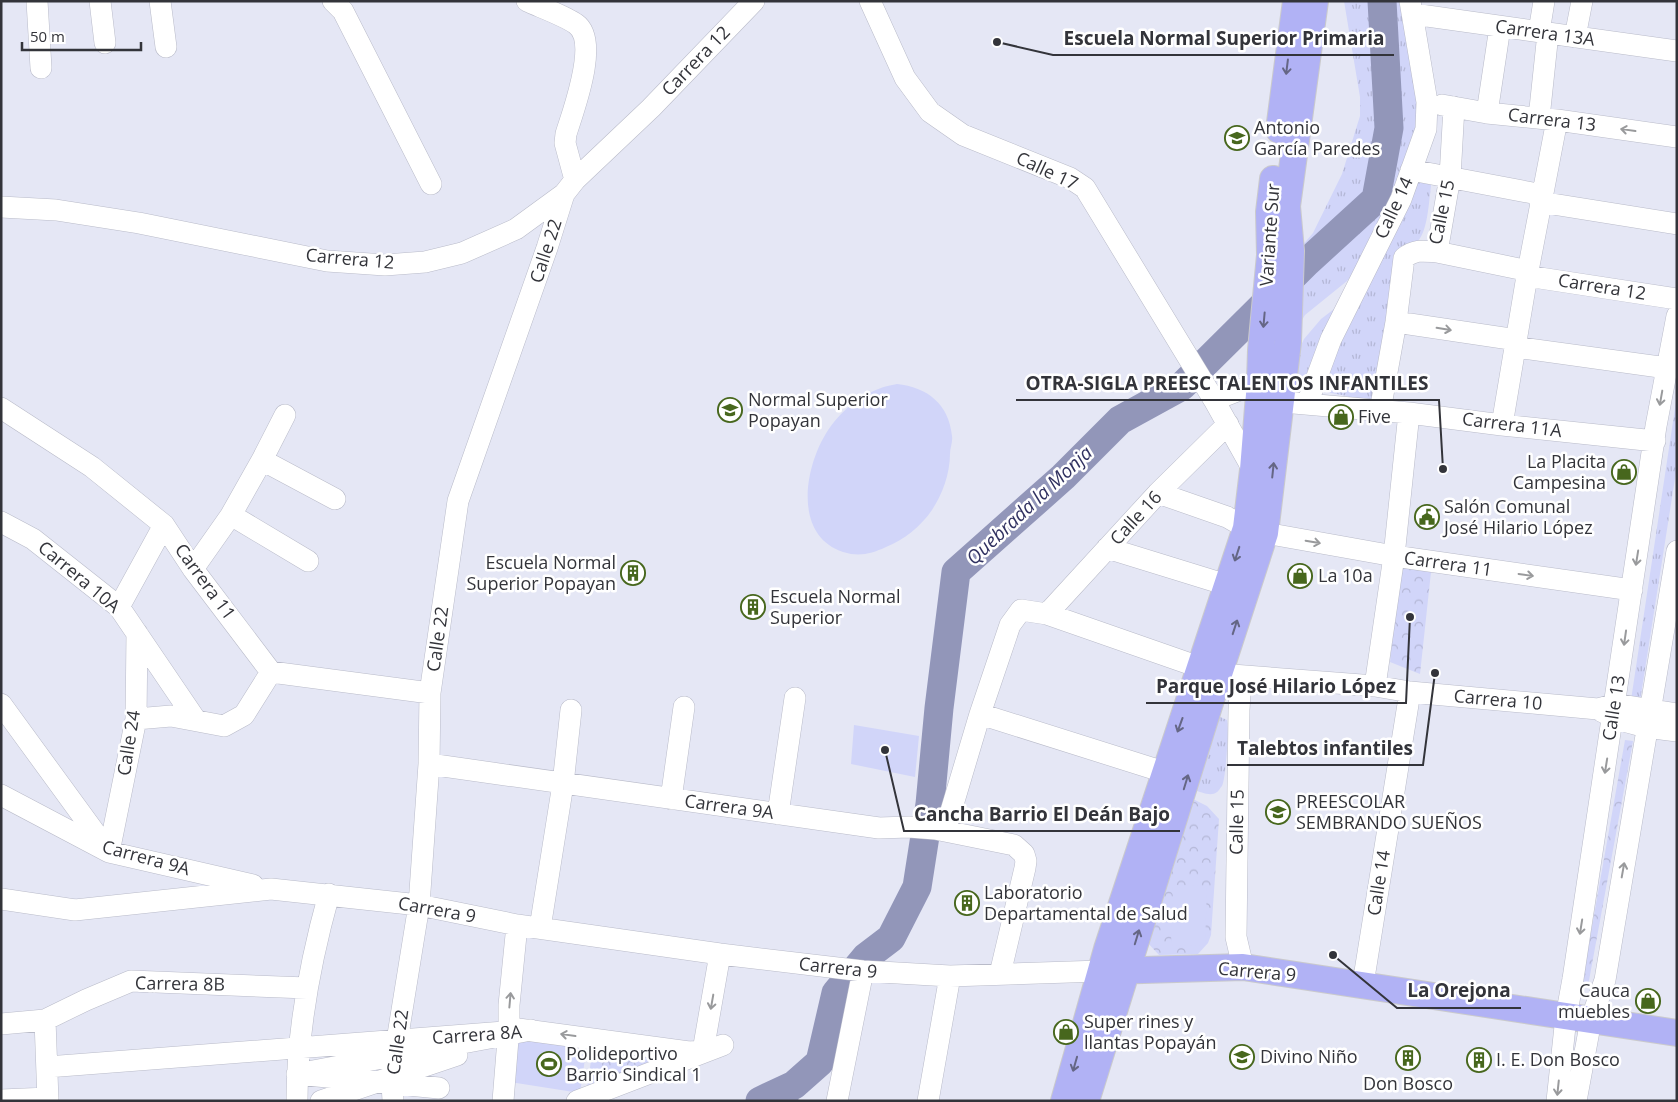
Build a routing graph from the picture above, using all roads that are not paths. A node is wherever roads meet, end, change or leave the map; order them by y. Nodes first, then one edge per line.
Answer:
1 (37, 1) edge
2 (100, 1) edge
3 (160, 1) edge
4 (333, 1) edge
5 (527, 1) edge
6 (754, 1) edge
7 (870, 1) edge
8 (1296, 1) edge
9 (1315, 1) edge
10 (1544, 1) edge
11 (1582, 1) edge
12 (1412, 8) edge
13 (1500, 27) junction
14 (1544, 33) junction
15 (1575, 37) junction
16 (105, 42) dead end
17 (166, 47) dead end
18 (1677, 51) edge
19 (41, 68) dead end
20 (1427, 102) junction
21 (1454, 107) junction
22 (1487, 113) junction
23 (1548, 119) junction
24 (1677, 137) edge
25 (1411, 170) junction
26 (1450, 177) junction
27 (431, 184) dead end
28 (569, 187) junction
29 (1542, 198) junction
30 (1, 206) edge
31 (1677, 224) edge
32 (1437, 252) junction
33 (1280, 253) junction
34 (1528, 274) junction
35 (1677, 299) edge
36 (1677, 316) edge
37 (1396, 322) junction
38 (1516, 343) junction
39 (1667, 368) junction
40 (1260, 382) junction
41 (1210, 393) junction
42 (1280, 402) junction
43 (1307, 404) junction
44 (1, 408) edge
45 (1380, 410) junction
46 (1409, 413) junction
47 (284, 415) dead end
48 (1228, 424) junction
49 (1502, 425) junction
50 (1655, 441) junction
51 (262, 460) junction
52 (1253, 470) junction
53 (1158, 493) junction
54 (335, 499) dead end
55 (232, 515) junction
56 (1, 522) edge
57 (164, 525) junction
58 (1256, 530) junction
59 (1107, 548) junction
60 (1677, 551) edge
61 (1394, 556) junction
62 (308, 562) dead end
63 (193, 569) junction
64 (1227, 585) junction
65 (1674, 588) edge
66 (1632, 590) junction
67 (119, 607) junction
68 (1047, 614) junction
69 (137, 633) junction
70 (271, 672) junction
71 (1220, 673) junction
72 (1375, 686) junction
73 (1410, 692) junction
74 (430, 694) junction
75 (794, 698) dead end
76 (1, 704) edge
77 (684, 707) dead end
78 (572, 710) dead end
79 (1609, 710) junction
80 (980, 714) junction
81 (1677, 714) edge
82 (136, 719) junction
83 (1649, 719) junction
84 (195, 720) junction
85 (1677, 731) edge
86 (430, 764) junction
87 (1164, 772) junction
88 (563, 784) junction
89 (1, 795) edge
90 (671, 799) junction
91 (778, 814) junction
92 (940, 830) junction
93 (109, 852) junction
94 (271, 889) junction
95 (328, 894) junction
96 (1, 899) edge
97 (419, 905) junction
98 (518, 925) junction
99 (540, 928) junction
100 (720, 954) junction
101 (1243, 967) junction
102 (1127, 971) junction
103 (863, 972) junction
104 (1101, 972) junction
105 (1000, 974) junction
106 (950, 976) junction
107 (1363, 984) junction
108 (306, 988) junction
109 (1566, 1017) junction
110 (45, 1020) junction
111 (1591, 1020) junction
112 (1, 1024) edge
113 (509, 1027) junction
114 (531, 1030) junction
115 (1677, 1033) edge
116 (713, 1048) junction
117 (47, 1067) junction
118 (297, 1074) junction
119 (439, 1088) dead end
120 (393, 1092) edge
121 (1, 1100) edge
122 (48, 1100) edge
123 (297, 1101) edge
124 (321, 1101) edge
125 (504, 1101) edge
126 (577, 1101) edge
127 (837, 1101) edge
128 (928, 1101) edge
129 (1064, 1101) edge
130 (1086, 1101) edge
131 (1557, 1101) edge
132 (1576, 1101) edge

1 - 19 street
2 - 16 street
3 - 17 street
4 - 27 street
5 - 28 street
6 - 28 street, Carrera 12
7 - 41 street, Calle 17
8 -> 33 main road, Variante Sur
9 - 33 main road, Variante Sur
10 - 14 street
11 - 15 street
12 - 13 street, Carrera 13A
12 - 20 street, Calle 14
13 - 14 street, Carrera 13A
13 - 22 street
14 - 15 street, Carrera 13A
14 - 23 street
15 - 18 street, Carrera 13A
20 - 21 street, Carrera 13
20 - 25 street, Calle 14
21 - 22 street, Carrera 13
21 - 26 street, Calle 15
22 - 23 street, Carrera 13
24 -> 23 street, Carrera 13
23 - 29 street
25 - 26 street
25 - 43 street, Calle 14
26 - 29 street
26 - 32 street, Calle 15
28 - 30 street, Carrera 12
28 - 74 street, Calle 22
29 - 31 street
29 - 34 street
32 - 34 street, Carrera 12
32 - 37 street, Calle 15
33 -> 40 main road, Variante Sur
33 - 42 main road, Variante Sur
34 - 35 street, Carrera 12
34 - 38 street
36 - 39 street, Calle 13
37 -> 38 street
37 - 45 street, Calle 15
38 - 39 street
38 - 49 street
39 -> 50 street, Calle 13
40 - 41 street
40 - 52 main road, Variante Sur
41 - 48 street, Calle 17
42 - 43 street, Carrera 11A
58 -> 42 main road, Variante Sur
43 - 45 street, Carrera 11A
44 - 57 street, Carrera 11
45 - 46 street, Carrera 11A
46 - 49 street, Carrera 11A
46 - 61 street
47 - 51 street
48 - 52 street, Calle 17
48 - 53 street, Calle 16
49 - 50 street, Carrera 11A
50 -> 66 street, Calle 13
51 - 54 street
51 - 55 street
52 - 58 main road, Variante Sur
53 - 58 street, Carrera 11
53 - 59 street, Calle 16
55 - 62 street
55 - 63 street
56 - 67 street, Carrera 10A
57 - 63 street, Carrera 11
57 - 67 street
58 -> 61 street, Carrera 11
58 -> 64 main road
71 -> 58 main road
59 - 64 street
59 - 68 street, Calle 16
60 - 65 street, Calle 13
61 -> 66 street, Carrera 11
61 - 72 street
63 - 70 street, Carrera 11
64 - 71 main road
65 - 83 street, Calle 13
66 -> 79 street, Calle 13
67 - 69 street, Carrera 10A
68 - 71 street
68 - 80 street
69 - 82 street, Calle 24
69 - 84 street, Carrera 10A
70 - 74 street
70 - 84 street
71 - 72 street, Carrera 10
71 -> 87 main road
71 - 101 street, Calle 15
102 -> 71 main road
72 - 73 street, Carrera 10
73 - 79 street, Carrera 10
73 - 107 street, Calle 14
74 - 86 street, Calle 22
75 - 91 street
76 - 93 street
77 - 90 street
78 - 88 street
79 - 83 street
79 -> 109 street, Calle 13
80 - 87 street
80 - 92 street
81 - 83 street
82 - 84 street
82 - 93 street, Calle 24
83 - 85 street
111 -> 83 street, Calle 13
86 - 88 street, Carrera 9A
86 - 97 street, Calle 22
87 - 104 main road
88 - 90 street, Carrera 9A
88 - 99 street
89 - 93 street, Carrera 9A
90 - 91 street, Carrera 9A
91 - 92 street, Carrera 9A
92 - 105 street, Carrera 9A
93 - 94 street, Carrera 9A
94 - 95 street, Carrera 9
94 - 96 street, Carrera 9
95 - 97 street, Carrera 9
95 - 108 street
97 - 98 street, Carrera 9
97 - 120 street, Calle 22
98 - 99 street, Carrera 9
113 -> 98 street
99 - 100 street, Carrera 9
100 - 103 street, Carrera 9
100 -> 116 street
101 - 102 main road, Carrera 9
101 - 107 main road, Carrera 9
102 - 104 main road, Carrera 9
102 - 130 main road
103 - 106 street, Carrera 9
103 - 127 street
104 - 105 street, Carrera 9
104 -> 129 main road
105 - 106 street, Carrera 9
106 - 128 street
107 - 109 main road, Carrera 9
108 - 110 street, Carrera 8B
108 - 118 street
109 - 111 main road, Carrera 9
109 -> 131 street, Calle 13
110 - 112 street, Carrera 8B
110 - 117 street
111 - 115 main road, Carrera 9
111 - 132 street, Calle 13
113 - 114 street
113 - 125 street
116 -> 114 street
114 - 117 street, Carrera 8A
114 - 118 street, Carrera 8A
114 - 124 street
116 - 126 street
117 - 122 street
118 - 120 street
118 - 123 street
119 - 120 street
121 - 122 street

